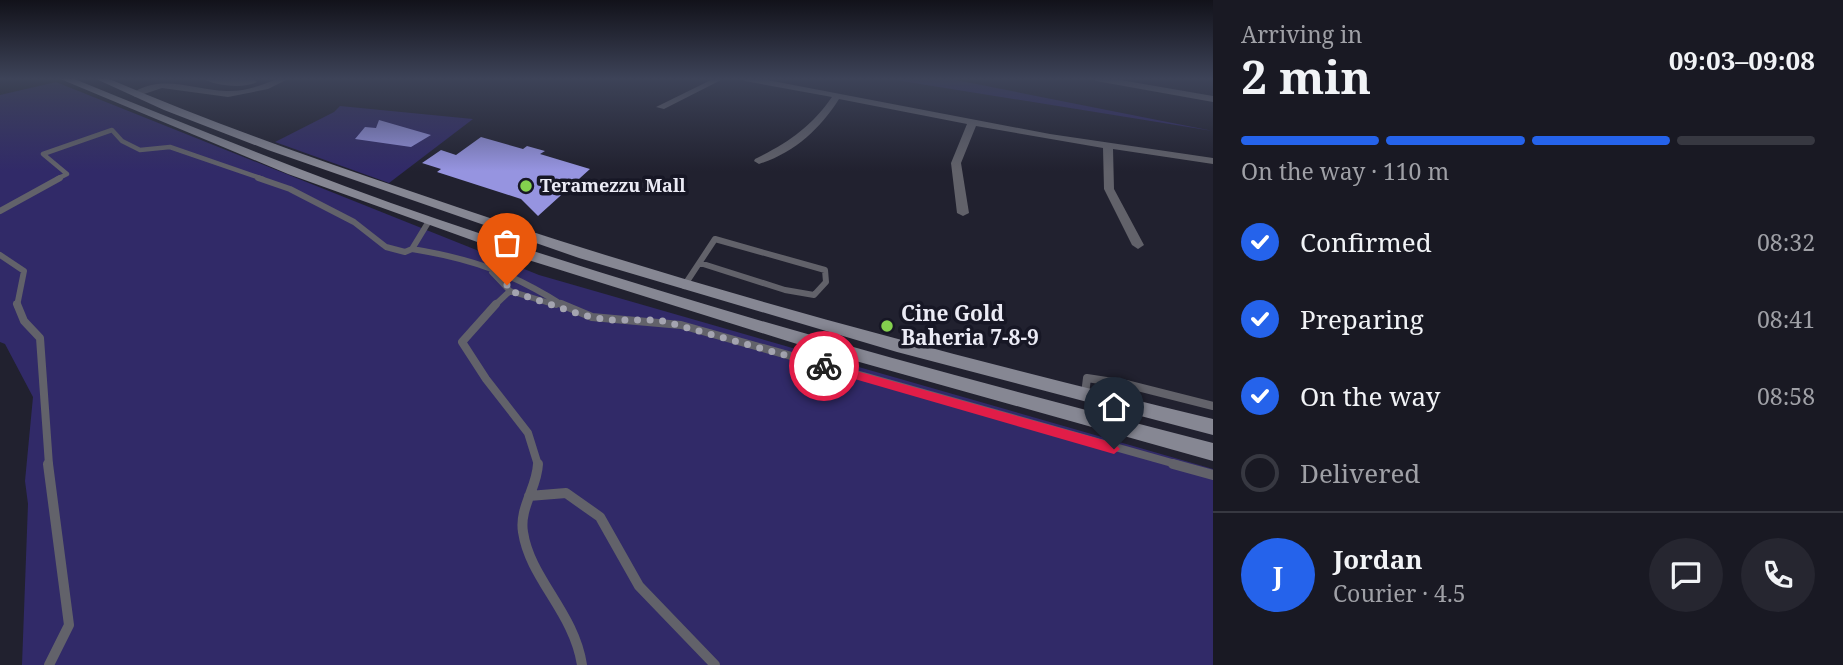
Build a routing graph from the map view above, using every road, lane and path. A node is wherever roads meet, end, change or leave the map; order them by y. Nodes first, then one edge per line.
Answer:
1 (140, 109) edge
2 (176, 109) edge
3 (829, 109) edge
4 (905, 109) edge
5 (973, 122) junction
6 (1108, 145) junction
7 (759, 161) dead end
8 (1213, 161) edge
9 (0, 211) edge
10 (963, 213) dead end
11 (429, 221) junction
12 (1138, 245) dead end
13 (412, 249) junction
14 (0, 255) edge
15 (700, 263) junction
16 (491, 270) junction
17 (683, 287) junction
18 (507, 294) junction
19 (560, 305) junction
20 (788, 315) junction
21 (784, 334) junction
22 (1085, 395) junction
23 (1213, 406) edge
24 (1213, 427) edge
25 (1213, 452) edge
26 (1213, 475) edge
27 (528, 496) junction
28 (49, 665) edge
29 (582, 665) edge
30 (715, 665) edge

1 - 11 street
2 - 17 street
3 - 7 street
4 - 5 street
5 - 6 street
5 - 10 street
6 - 8 street
6 - 12 street
9 - 13 lane
11 - 13 lane
11 - 21 street
13 - 16 lane
14 - 28 lane
15 - 15 lane
15 - 17 lane
16 - 18 lane
16 - 19 lane
17 - 20 street
18 - 19 lane
18 - 27 lane
19 - 26 lane
20 - 21 street
20 - 22 street
21 - 25 street
22 - 23 lane
22 - 24 street
27 - 29 lane
27 - 30 lane

